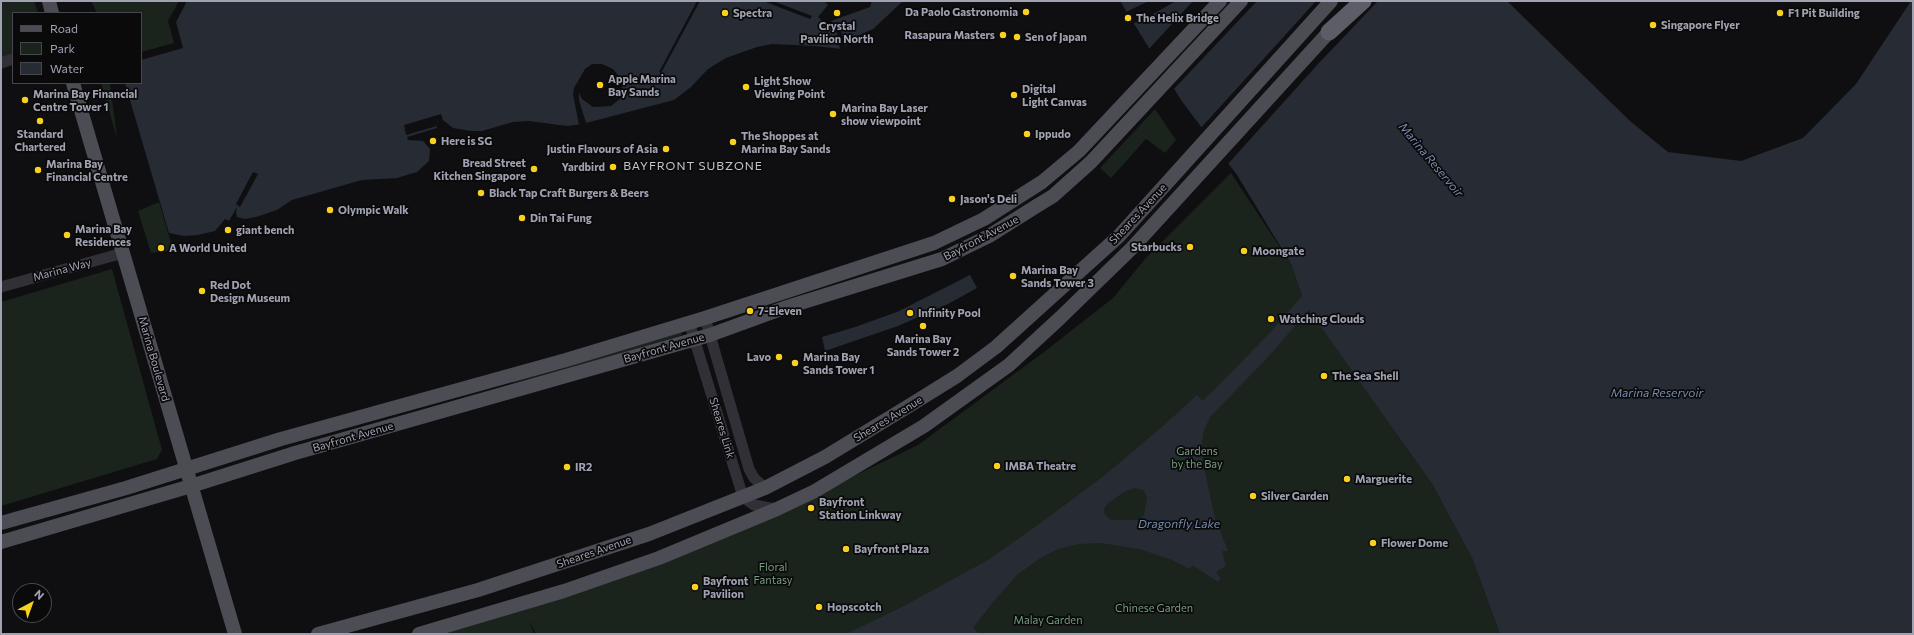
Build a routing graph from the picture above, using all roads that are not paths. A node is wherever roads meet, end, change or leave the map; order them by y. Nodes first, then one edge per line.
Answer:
1 (49, 1) edge
2 (1220, 1) edge
3 (1241, 1) edge
4 (1331, 1) edge
5 (1357, 1) edge
6 (1363, 1) edge
7 (52, 12) edge
8 (1329, 32) junction
9 (12, 59) edge
10 (1, 63) edge
11 (73, 84) edge
12 (123, 253) junction
13 (1, 287) edge
14 (706, 318) junction
15 (689, 322) junction
16 (710, 335) junction
17 (694, 340) junction
18 (186, 469) junction
19 (191, 486) junction
20 (765, 488) junction
21 (743, 497) junction
22 (777, 509) junction
23 (1, 523) edge
24 (1, 542) edge
25 (235, 634) edge
26 (318, 634) edge
27 (419, 634) edge

1 - 7 main road
2 - 14 main road, Bayfront Avenue
3 - 16 main road, Bayfront Avenue
4 - 20 main road, Sheares Avenue
5 - 8 highway
6 - 8 highway
8 - 22 main road, Sheares Avenue
9 - 10 street
11 - 12 main road, Marina Boulevard
12 - 13 street, Marina Way
12 - 18 main road, Marina Boulevard
14 - 15 main road, Bayfront Avenue
14 - 16 street, Sheares Link
15 - 17 street, Sheares Link
15 - 18 main road, Bayfront Avenue
16 - 17 main road, Bayfront Avenue
16 - 20 street, Sheares Link
17 - 19 main road, Bayfront Avenue
17 - 21 street, Sheares Link
18 - 19 main road, Marina Boulevard
18 - 23 main road, Bayfront Avenue
19 - 24 main road, Bayfront Avenue
19 - 25 main road, Marina Boulevard
20 - 21 main road, Sheares Avenue
21 - 22 street
21 - 26 main road, Sheares Avenue
22 - 27 main road, Sheares Avenue

